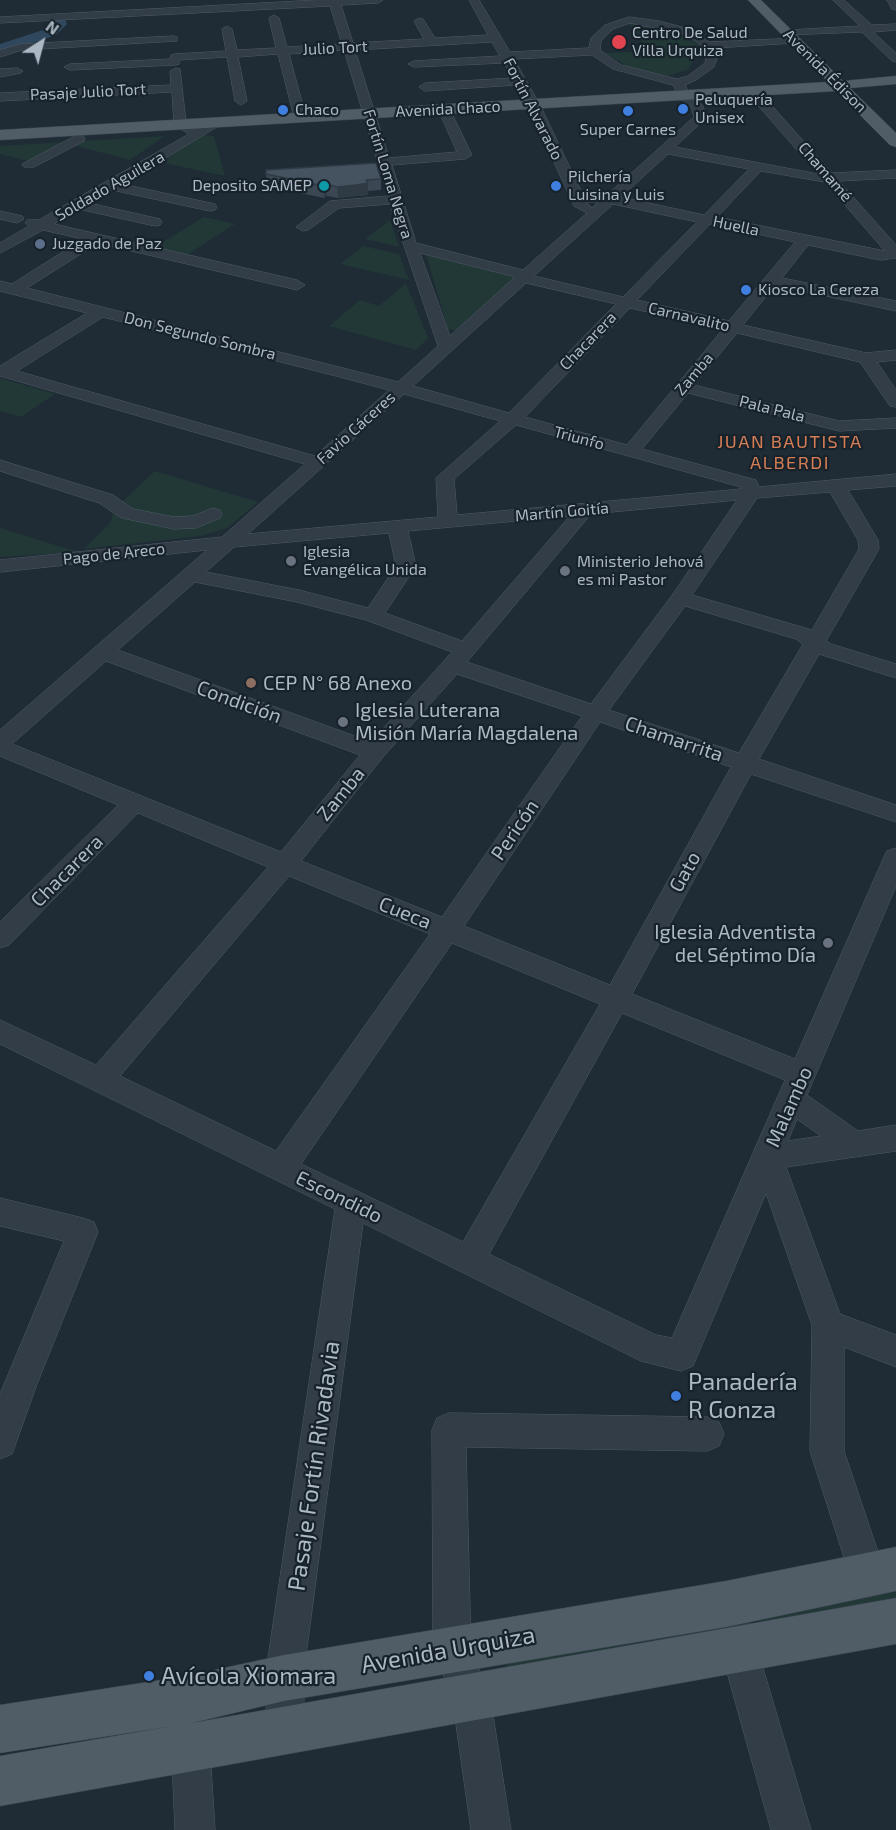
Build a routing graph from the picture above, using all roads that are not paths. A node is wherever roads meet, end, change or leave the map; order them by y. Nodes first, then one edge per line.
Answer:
1 (378, 0) edge
2 (474, 0) edge
3 (754, 0) edge
4 (770, 0) edge
5 (838, 0) edge
6 (892, 0) edge
7 (334, 1) edge
8 (169, 6) edge
9 (896, 8) edge
10 (2, 18) edge
11 (274, 18) dead end
12 (419, 21) dead end
13 (896, 25) edge
14 (869, 28) junction
15 (227, 29) dead end
16 (794, 35) junction
17 (496, 38) junction
18 (173, 39) junction
19 (432, 43) junction
20 (407, 44) junction
21 (708, 45) junction
22 (348, 47) junction
23 (283, 51) junction
24 (594, 51) junction
25 (0, 54) edge
26 (233, 54) junction
27 (507, 58) junction
28 (175, 59) junction
29 (896, 59) edge
30 (414, 64) junction
31 (70, 68) dead end
32 (17, 71) dead end
33 (0, 73) edge
34 (896, 80) edge
35 (520, 81) junction
36 (424, 87) junction
37 (850, 87) junction
38 (896, 87) edge
39 (176, 88) junction
40 (684, 93) junction
41 (755, 94) junction
42 (0, 97) edge
43 (241, 101) dead end
44 (535, 107) junction
45 (440, 113) junction
46 (300, 117) junction
47 (369, 117) junction
48 (201, 126) junction
49 (892, 127) edge
50 (0, 135) edge
51 (79, 138) junction
52 (0, 142) edge
53 (896, 142) edge
54 (665, 149) junction
55 (383, 162) junction
56 (29, 165) dead end
57 (758, 167) junction
58 (896, 174) edge
59 (831, 178) junction
60 (110, 186) junction
61 (577, 197) junction
62 (610, 199) junction
63 (395, 200) junction
64 (77, 205) junction
65 (210, 207) dead end
66 (594, 214) junction
67 (0, 215) edge
68 (17, 219) dead end
69 (705, 220) junction
70 (155, 222) dead end
71 (36, 225) junction
72 (303, 227) dead end
73 (95, 238) junction
74 (804, 241) junction
75 (0, 242) edge
76 (410, 246) junction
77 (0, 249) edge
78 (896, 254) edge
79 (523, 278) junction
80 (772, 280) junction
81 (297, 285) dead end
82 (7, 287) edge
83 (626, 302) junction
84 (896, 306) edge
85 (101, 311) junction
86 (733, 327) junction
87 (297, 345) dead end
88 (446, 347) junction
89 (896, 355) edge
90 (282, 357) junction
91 (866, 358) junction
92 (2, 371) edge
93 (684, 387) junction
94 (400, 389) junction
95 (896, 402) edge
96 (512, 420) junction
97 (896, 423) edge
98 (630, 452) junction
99 (317, 462) junction
100 (0, 465) edge
101 (896, 480) edge
102 (836, 486) junction
103 (751, 493) junction
104 (584, 511) junction
105 (213, 514) dead end
106 (448, 522) junction
107 (397, 527) junction
108 (227, 542) junction
109 (0, 566) edge
110 (190, 575) junction
111 (680, 598) junction
112 (372, 616) junction
113 (816, 642) junction
114 (102, 652) junction
115 (459, 657) junction
116 (896, 671) edge
117 (596, 712) junction
118 (3, 748) edge
119 (375, 752) junction
120 (745, 763) junction
121 (134, 803) junction
122 (896, 814) edge
123 (896, 857) edge
124 (285, 864) junction
125 (447, 930) junction
126 (0, 938) edge
127 (616, 999) junction
128 (0, 1031) edge
129 (100, 1080) junction
130 (798, 1088) junction
131 (896, 1138) edge
132 (854, 1144) junction
133 (768, 1157) junction
134 (281, 1168) junction
135 (351, 1202) junction
136 (0, 1212) edge
137 (469, 1260) junction
138 (828, 1325) junction
139 (896, 1351) edge
140 (681, 1355) joint
141 (707, 1434) dead end
142 (0, 1442) edge
143 (882, 1571) edge
144 (726, 1604) junction
145 (896, 1621) edge
146 (740, 1648) junction
147 (452, 1650) junction
148 (284, 1678) junction
149 (471, 1696) junction
150 (187, 1700) junction
151 (286, 1729) junction
152 (0, 1730) edge
153 (190, 1747) junction
154 (0, 1780) edge
155 (195, 1830) edge
156 (491, 1830) edge
157 (791, 1830) edge

1 - 7 street
2 - 17 street, Fortín Alvarado
3 - 16 main road, Avenida Édison
4 - 16 main road, Avenida Édison
5 - 14 street
6 - 9 street
7 - 8 street
7 - 22 street, Fortín Loma Negra
8 - 10 street
8 - 18 street
9 - 13 street
11 - 23 street
12 - 19 street
13 - 14 street
14 - 16 street
14 - 29 street
15 - 26 street
16 - 21 street
16 - 37 main road, Avenida Édison
17 - 19 street, Julio Tort
17 - 27 street, Fortín Alvarado
18 - 25 street
18 - 28 street
19 - 20 street, Julio Tort
20 - 22 street, Julio Tort
20 - 30 street
21 - 24 street
21 - 40 street
22 - 23 street, Julio Tort
22 - 47 street, Fortín Loma Negra
23 - 26 street, Julio Tort
23 - 46 street
24 - 27 street
24 - 40 street
26 - 28 street, Julio Tort
26 - 43 street
27 - 30 street
27 - 35 street, Fortín Alvarado
28 - 31 street, Julio Tort
28 - 39 street
30 - 36 street
32 - 33 street
34 - 37 main road, Avenida Chaco
35 - 36 street
35 - 44 street, Fortín Alvarado
36 - 45 street
37 - 38 main road, Avenida Chaco
37 - 41 main road, Avenida Chaco
37 - 49 main road, Avenida Édison
39 - 42 street, Pasaje Julio Tort
39 - 48 street
40 - 41 main road, Avenida Chaco
40 - 44 main road, Avenida Chaco
40 - 54 street, Favio Cáceres
41 - 59 street, Chamamé
44 - 45 main road, Avenida Chaco
44 - 61 street, Fortín Alvarado
45 - 47 main road, Avenida Chaco
45 - 55 street
46 - 47 main road, Avenida Chaco
46 - 48 main road, Avenida Chaco
47 - 48 main road, Avenida Chaco
47 - 55 street, Fortín Loma Negra
48 - 50 main road, Avenida Chaco
48 - 51 main road, Avenida Chaco
48 - 60 street, Soldado Aguilera
48 - 71 street, Soldado Aguilera
49 - 53 main road, Avenida Édison
51 - 52 main road, Avenida Chaco
51 - 56 street
54 - 57 street
54 - 62 street, Favio Cáceres
55 - 63 street, Fortín Loma Negra
57 - 59 street
57 - 69 street, Chacarera
58 - 59 street
59 - 78 street, Chamamé
60 - 64 street, Soldado Aguilera
60 - 65 street
61 - 62 street, Huella
61 - 66 street, Fortín Alvarado
62 - 66 street, Favio Cáceres
62 - 69 street, Huella
63 - 72 street
63 - 76 street, Fortín Loma Negra
64 - 70 street
64 - 71 street, Soldado Aguilera
66 - 79 street, Favio Cáceres
67 - 68 street
69 - 74 street, Huella
69 - 83 street, Chacarera
71 - 73 street
71 - 75 street, Soldado Aguilera
71 - 77 street, Soldado Aguilera
73 - 81 street
73 - 82 street
74 - 78 street, Huella
74 - 80 street, Zamba
76 - 79 street, Carnavalito
76 - 88 street, Fortín Loma Negra
79 - 83 street, Carnavalito
79 - 88 street, Favio Cáceres
80 - 84 street
80 - 86 street, Zamba
82 - 85 street, Don Segundo Sombra
83 - 86 street, Carnavalito
83 - 96 street, Chacarera
85 - 90 street, Don Segundo Sombra
85 - 92 street
86 - 91 street, Carnavalito
86 - 93 street, Zamba
87 - 90 street
88 - 94 street, Favio Cáceres
89 - 91 street, Carnavalito
90 - 94 street, Don Segundo Sombra
91 - 95 street
92 - 99 street
93 - 97 street, Pala Pala
93 - 98 street, Zamba
94 - 96 street, Triunfo
94 - 99 street, Favio Cáceres
96 - 98 street, Triunfo
96 - 106 street, Chacarera
98 - 103 street, Triunfo
99 - 108 street, Favio Cáceres
100 - 105 street
101 - 102 street, Martín Goitía
102 - 103 street, Martín Goitía
102 - 113 street, Gato
103 - 104 street, Martín Goitía
103 - 111 street, Pericón
104 - 106 street, Martín Goitía
104 - 115 street, Zamba
106 - 107 street, Martín Goitía
107 - 108 street, Martín Goitía
107 - 112 street
108 - 109 street, Pago de Areco
108 - 110 street, Favio Cáceres
110 - 112 street, Chamarrita
110 - 114 street, Favio Cáceres
111 - 113 street
111 - 117 street, Pericón
112 - 115 street, Chamarrita
113 - 116 street
113 - 120 street, Gato
114 - 118 street, Favio Cáceres
114 - 119 street, Condición
115 - 117 street, Chamarrita
115 - 119 street, Zamba
117 - 120 street, Chamarrita
117 - 125 street, Pericón
118 - 121 street, Cueca
119 - 124 street, Zamba
120 - 122 street, Chamarrita
120 - 127 street, Gato
121 - 124 street, Cueca
121 - 126 street, Chacarera
123 - 130 street, Malambo
124 - 125 street, Cueca
124 - 129 street, Zamba
125 - 127 street, Cueca
125 - 134 street, Pericón
127 - 130 street, Cueca
127 - 137 street, Gato
128 - 129 street, Escondido
129 - 134 street, Escondido
130 - 132 street, Cueca
130 - 133 street, Malambo
131 - 132 street
132 - 133 street
133 - 138 street
133 - 140 street, Malambo
134 - 135 street, Escondido
135 - 137 street, Escondido
135 - 148 street, Pasaje Fortín Rivadavia
136 - 142 street
137 - 140 street, Escondido
138 - 139 street
138 - 143 street
141 - 147 street
143 - 144 main road, Avenida Urquiza
144 - 146 street
144 - 147 main road, Avenida Urquiza
145 - 146 main road
146 - 149 main road
146 - 157 street
147 - 148 main road, Avenida Urquiza
147 - 149 street
148 - 150 main road, Avenida Urquiza
148 - 151 street, Pasaje Fortín Rivadavia
149 - 151 main road
149 - 156 street
150 - 152 main road, Avenida Urquiza
150 - 153 street
151 - 153 main road
153 - 154 main road
153 - 155 street

